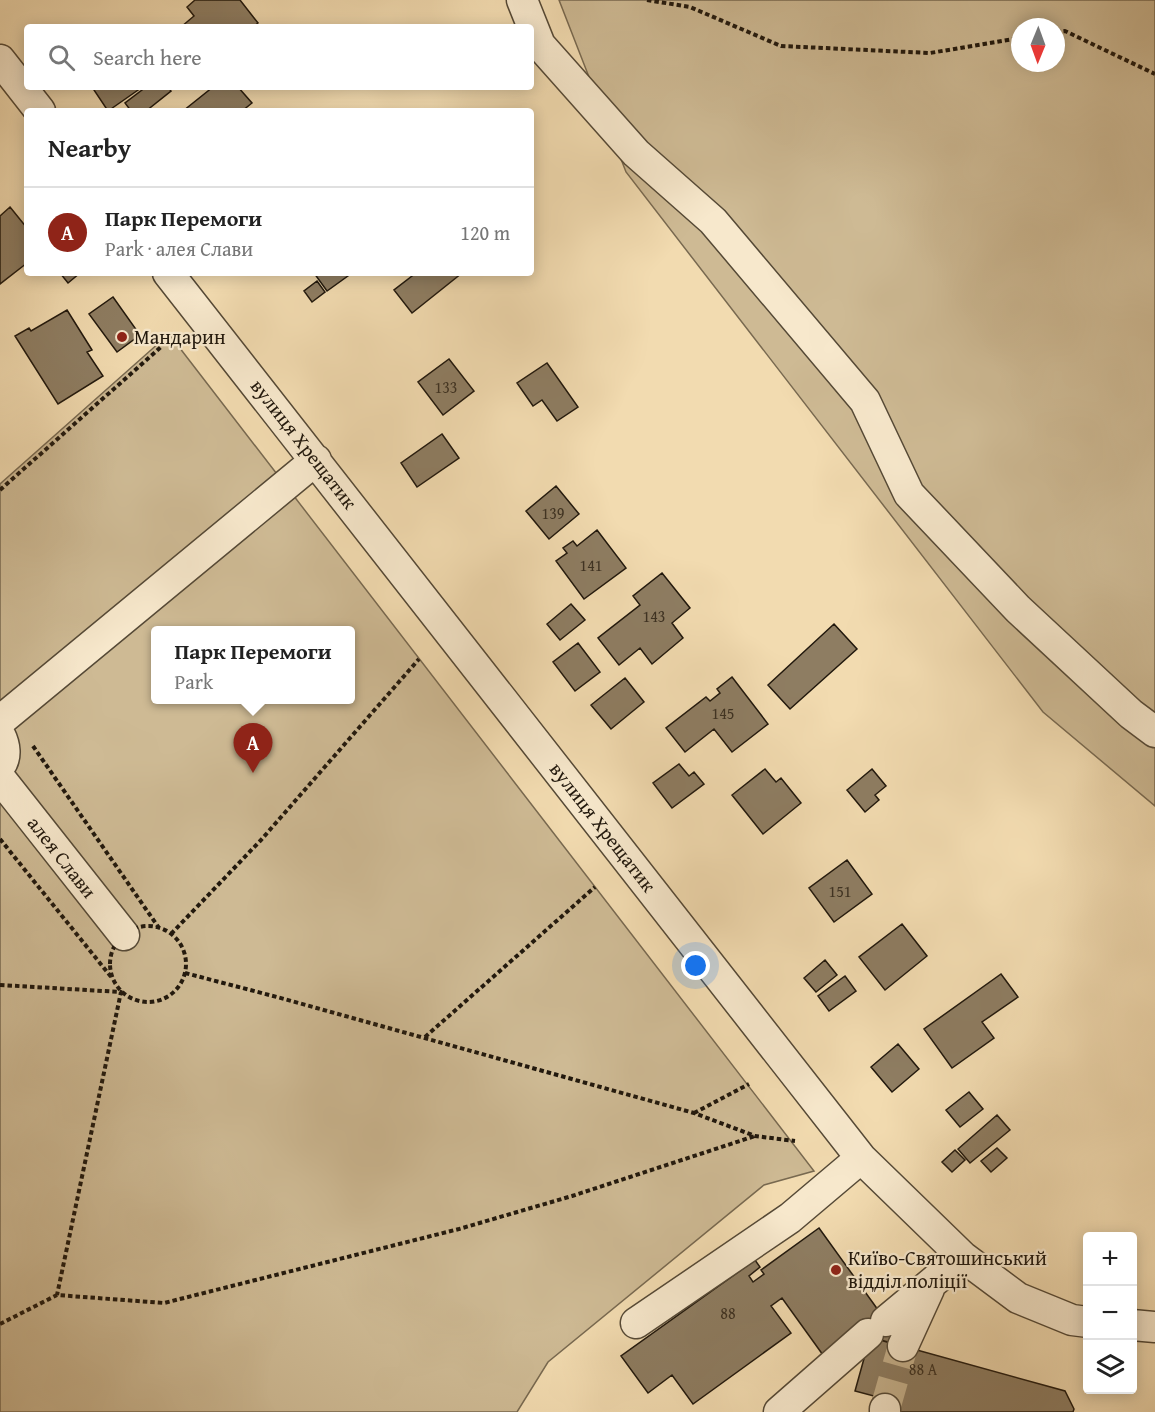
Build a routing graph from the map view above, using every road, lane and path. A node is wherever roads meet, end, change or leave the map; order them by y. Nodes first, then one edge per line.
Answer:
1 (522, 0) edge
2 (647, 0) edge
3 (532, 24) edge
4 (534, 30) edge
5 (1065, 31) edge
6 (1011, 40) edge
7 (0, 60) edge
8 (1155, 74) edge
9 (38, 108) edge
10 (170, 276) edge
11 (161, 346) dead end
12 (316, 460) junction
13 (0, 490) edge
14 (418, 658) dead end
15 (3, 723) edge
16 (1155, 732) edge
17 (0, 766) edge
18 (0, 778) edge
19 (0, 838) edge
20 (595, 887) dead end
21 (159, 928) junction
22 (171, 934) junction
23 (124, 935) junction
24 (185, 973) junction
25 (112, 978) junction
26 (0, 985) edge
27 (121, 992) junction
28 (425, 1037) junction
29 (749, 1083) dead end
30 (694, 1113) junction
31 (755, 1136) junction
32 (795, 1141) dead end
33 (861, 1158) junction
34 (963, 1257) junction
35 (932, 1283) junction
36 (57, 1295) junction
37 (1083, 1321) edge
38 (636, 1323) dead end
39 (0, 1324) edge
40 (1137, 1325) edge
41 (1155, 1327) edge
42 (903, 1346) tunnel mouth
43 (779, 1412) edge

1 - 3 street
2 - 6 path
4 - 16 street
5 - 8 path
7 - 9 street
10 - 12 street, вулиця Хрещатик
11 - 13 path
12 - 15 street
12 - 33 street, вулиця Хрещатик
14 - 22 path
15 - 17 street
15 - 21 path
18 - 23 street, алея Слави
19 - 25 path
20 - 28 path
21 - 22 path
21 - 23 path
22 - 24 path
23 - 25 path
24 - 27 path
24 - 28 path
25 - 27 path
26 - 27 path
27 - 36 path
28 - 30 path
29 - 30 path
30 - 31 path
31 - 32 path
31 - 36 path
33 - 34 street, вулиця Хрещатик
33 - 38 street
34 - 35 street
34 - 37 street, вулиця Хрещатик
35 - 42 street
35 - 43 street
36 - 39 path
40 - 41 street

